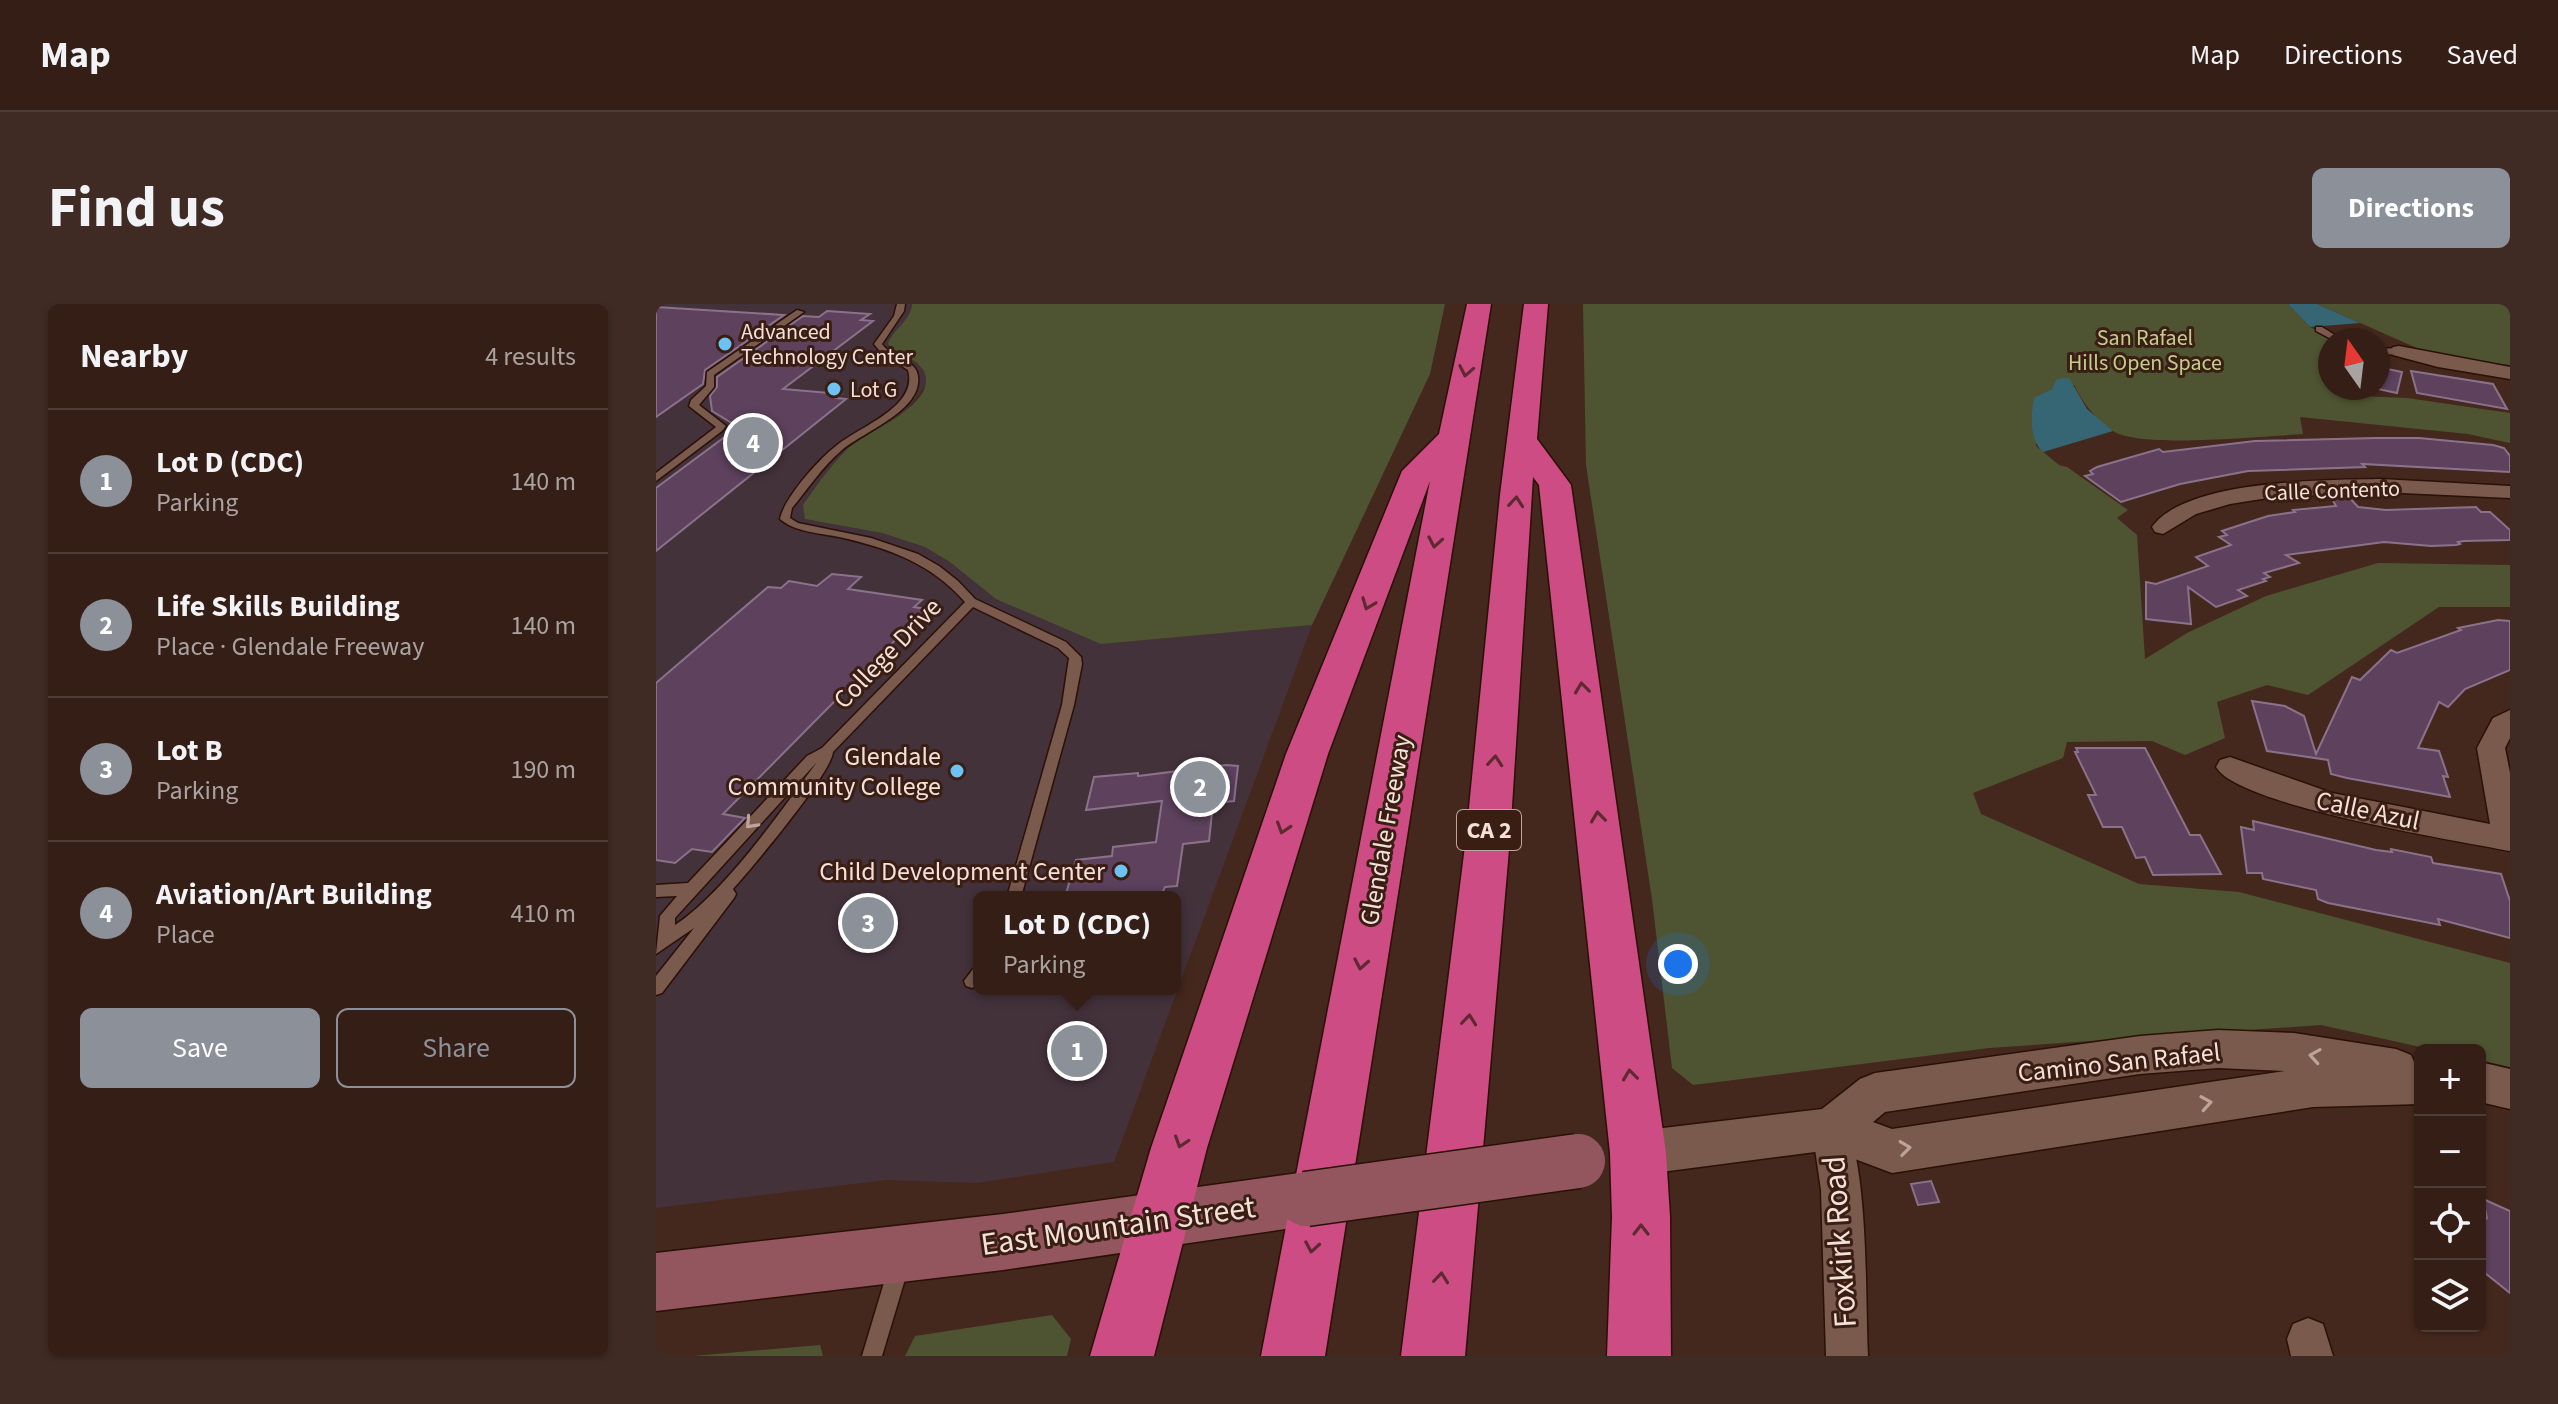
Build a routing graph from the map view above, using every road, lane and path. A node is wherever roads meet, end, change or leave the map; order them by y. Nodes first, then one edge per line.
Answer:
1 (901, 304) edge
2 (1479, 304) edge
3 (1536, 304) edge
4 (800, 312) dead end
5 (2390, 351) edge
6 (2399, 351) joint
7 (2510, 373) edge
8 (1453, 438) junction
9 (1522, 440) junction
10 (656, 478) edge
11 (2510, 492) edge
12 (2163, 527) dead end
13 (971, 602) junction
14 (2510, 719) edge
15 (827, 751) junction
16 (2230, 767) dead end
17 (2509, 838) edge
18 (729, 881) junction
19 (690, 889) junction
20 (656, 891) edge
21 (1016, 891) edge
22 (661, 941) edge
23 (656, 988) edge
24 (2414, 1071) edge
25 (2486, 1083) edge
26 (2414, 1084) edge
27 (2510, 1089) edge
28 (1831, 1129) junction
29 (1638, 1153) junction
30 (1578, 1161) joint
31 (1158, 1219) junction
32 (902, 1254) junction
33 (656, 1282) edge
34 (872, 1356) edge
35 (1122, 1356) edge
36 (1293, 1356) edge
37 (1433, 1356) edge
38 (1639, 1356) edge
39 (1847, 1356) edge

1 - 13 lane, College Drive
2 -> 8 highway, Glendale Freeway
3 - 9 highway, CA 2
4 - 10 lane
5 - 6 lane
6 - 7 street
8 -> 31 highway
8 -> 36 highway, Glendale Freeway
29 -> 9 highway
37 -> 9 highway, CA 2
11 - 12 street, Calle Contento
13 - 15 lane, College Drive
13 - 21 lane
14 - 17 street
15 - 18 lane, College Drive
15 -> 19 lane, College Drive
16 - 17 street, Calle Azul
18 - 22 lane, College Drive
18 - 23 lane
19 - 20 lane
19 - 22 lane, College Drive
24 -> 28 street, Camino San Rafael
25 - 27 street
28 -> 26 street, Camino San Rafael
28 - 29 street, Camino San Rafael
28 - 39 street, Foxkirk Road
29 - 30 main road, Camino San Rafael
38 -> 29 highway
30 - 31 main road, East Mountain Street, bridge
31 - 32 main road, East Mountain Street
31 - 35 highway
32 - 33 main road, East Mountain Street
32 - 34 lane

